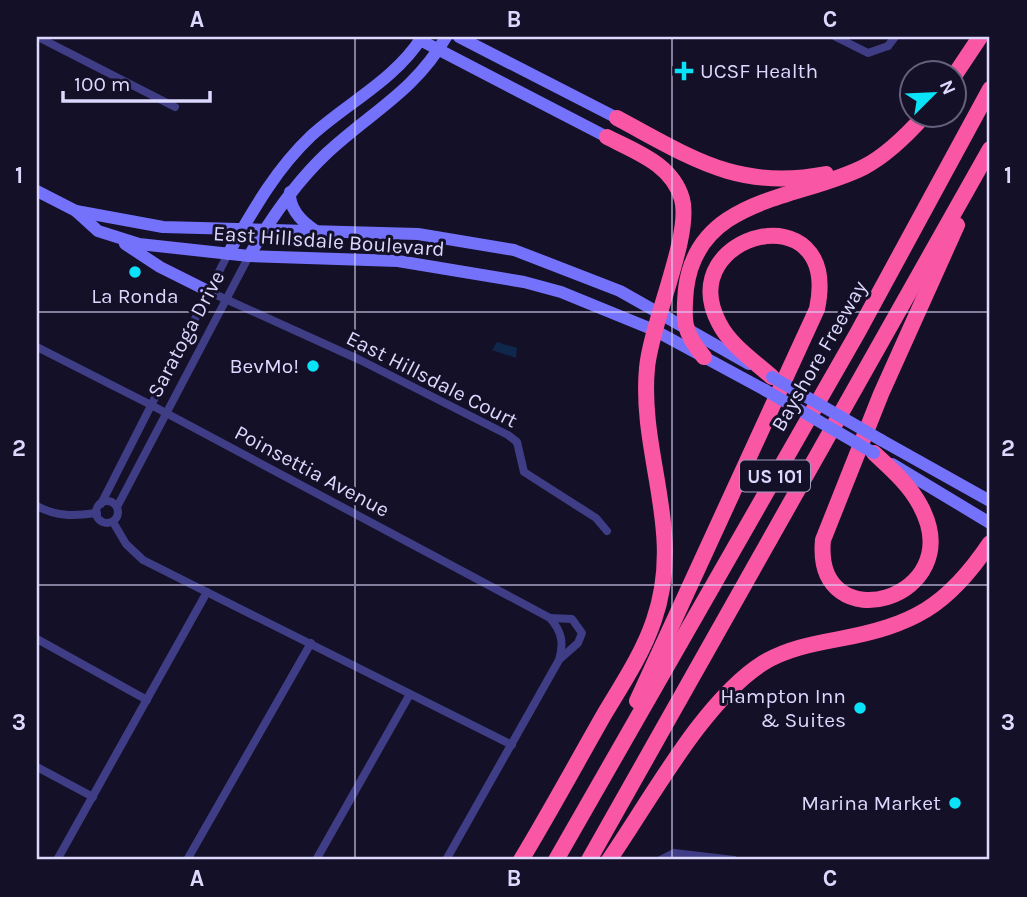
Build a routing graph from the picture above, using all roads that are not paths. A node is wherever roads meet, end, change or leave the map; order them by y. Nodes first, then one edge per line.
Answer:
1 (38, 37) edge
2 (446, 37) edge
3 (459, 37) edge
4 (836, 37) edge
5 (895, 37) edge
6 (980, 37) edge
7 (418, 38) edge
8 (889, 41) edge
9 (438, 50) junction
10 (965, 60) edge
11 (990, 89) edge
12 (175, 107) dead end
13 (617, 118) joint
14 (910, 130) edge
15 (906, 134) junction
16 (607, 137) joint
17 (988, 154) edge
18 (37, 191) edge
19 (290, 192) junction
20 (76, 211) junction
21 (242, 230) junction
22 (264, 230) junction
23 (316, 231) junction
24 (116, 238) junction
25 (228, 254) junction
26 (249, 256) junction
27 (210, 292) junction
28 (227, 300) junction
29 (659, 311) junction
30 (684, 325) junction
31 (654, 330) junction
32 (37, 347) edge
33 (704, 357) junction
34 (768, 384) junction
35 (153, 406) junction
36 (166, 413) junction
37 (877, 446) junction
38 (990, 501) edge
39 (101, 504) junction
40 (37, 506) edge
41 (117, 507) junction
42 (97, 513) junction
43 (113, 522) junction
44 (990, 523) edge
45 (607, 531) dead end
46 (990, 543) edge
47 (207, 592) junction
48 (550, 618) junction
49 (37, 639) edge
50 (311, 643) junction
51 (559, 660) junction
52 (410, 694) junction
53 (147, 700) junction
54 (512, 745) junction
55 (613, 760) junction
56 (37, 767) edge
57 (93, 797) junction
58 (57, 860) edge
59 (187, 860) edge
60 (316, 860) edge
61 (446, 860) edge
62 (521, 860) edge
63 (556, 860) edge
64 (589, 860) edge
65 (609, 860) edge
66 (660, 860) edge
67 (734, 860) edge

1 - 12 street
2 - 9 main road, Saratoga Drive
3 - 13 main road
4 - 8 street
5 - 8 street
6 - 10 highway
7 - 9 main road
7 - 21 main road, Saratoga Drive
9 - 16 main road
9 - 19 main road, Saratoga Drive
11 - 55 highway, Bayshore Freeway / US 101
13 - 15 highway
14 - 15 highway
15 - 30 highway
16 - 29 highway
17 - 37 highway
17 - 64 highway, US 101
18 - 20 main road, East Hillsdale Boulevard
19 - 22 main road, Saratoga Drive
19 - 23 main road
20 - 21 main road, East Hillsdale Boulevard
20 - 24 main road, East Hillsdale Boulevard
21 - 22 main road, East Hillsdale Boulevard
21 - 25 main road, Saratoga Drive
22 - 23 main road, East Hillsdale Boulevard
22 - 26 main road, Saratoga Drive
23 - 29 main road, East Hillsdale Boulevard
24 - 25 main road, East Hillsdale Boulevard
24 - 27 main road
25 - 26 main road, East Hillsdale Boulevard
25 - 27 street, Saratoga Drive
26 - 28 street, Saratoga Drive
26 - 31 main road, East Hillsdale Boulevard
27 - 28 street, East Hillsdale Court
27 - 35 street, Saratoga Drive
28 - 36 street, Saratoga Drive
28 - 45 street, East Hillsdale Court
29 - 30 main road, East Hillsdale Boulevard
29 - 31 highway
30 - 33 highway
30 - 34 main road, East Hillsdale Boulevard
31 - 33 main road, East Hillsdale Boulevard
31 - 62 highway
32 - 35 street, Poinsettia Avenue
33 - 34 main road, East Hillsdale Boulevard
34 - 37 main road, East Hillsdale Boulevard, bridge
34 - 55 highway
35 - 36 street, Poinsettia Avenue
35 - 39 street, Saratoga Drive
36 - 41 street, Saratoga Drive
36 - 48 street, Poinsettia Avenue
37 - 38 main road, East Hillsdale Boulevard
37 - 44 main road, East Hillsdale Boulevard
39 - 41 street
39 - 42 street
40 - 42 street
41 - 43 street
42 - 43 street
43 - 47 street
46 - 65 highway
47 - 50 street
47 - 53 street
48 - 51 street, Poinsettia Avenue
48 - 51 street
49 - 53 street
50 - 52 street
50 - 59 street
51 - 54 street
52 - 54 street
52 - 60 street
53 - 57 street
54 - 61 street
55 - 63 highway, Bayshore Freeway / US 101
56 - 57 street
57 - 58 street
66 - 67 street

